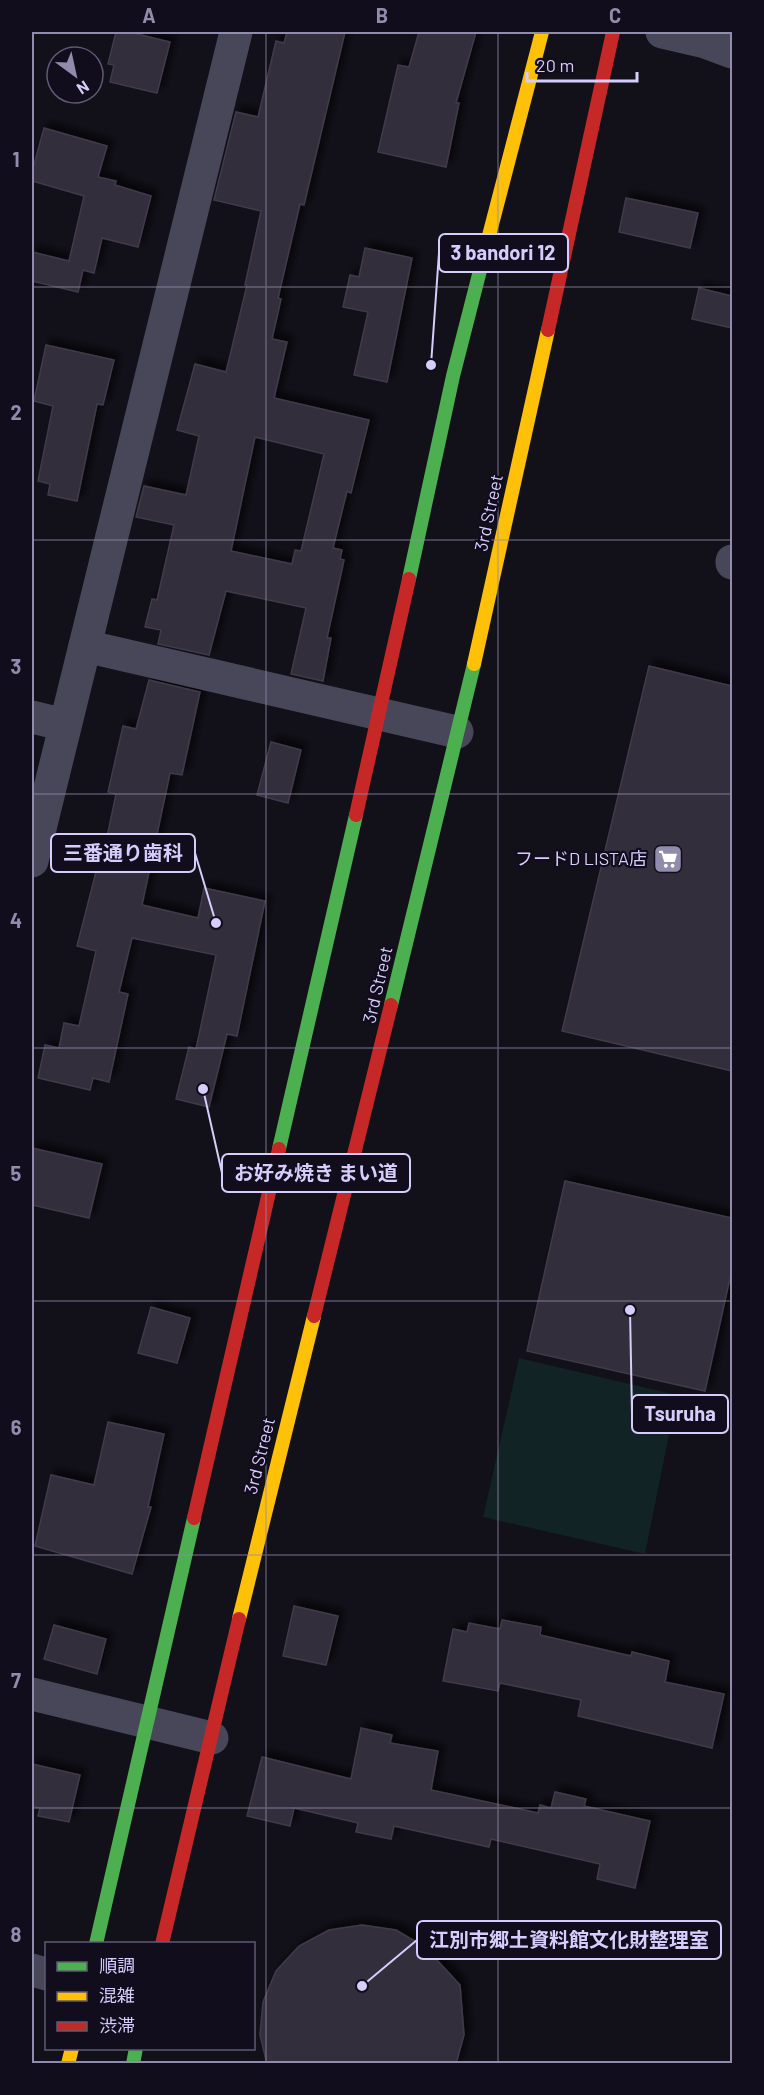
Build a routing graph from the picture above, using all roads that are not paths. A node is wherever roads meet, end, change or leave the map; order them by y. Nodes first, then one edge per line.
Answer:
1 (236, 32) edge
2 (542, 32) edge
3 (613, 32) edge
4 (662, 32) edge
5 (732, 52) edge
6 (85, 646) junction
7 (379, 714) junction
8 (32, 717) edge
9 (65, 725) junction
10 (457, 732) junction
11 (32, 861) edge
12 (32, 1694) edge
13 (147, 1723) junction
14 (212, 1738) junction
15 (96, 1942) edge
16 (162, 1942) edge

1 - 6 street
2 - 7 street
3 - 10 street, 3rd Street
4 - 5 street
6 - 7 street
6 - 9 street
7 - 10 street
7 - 13 street
8 - 9 street
9 - 11 street
10 - 14 street, 3rd Street
12 - 13 street
13 - 14 street
13 - 15 street
14 - 16 street, 3rd Street

